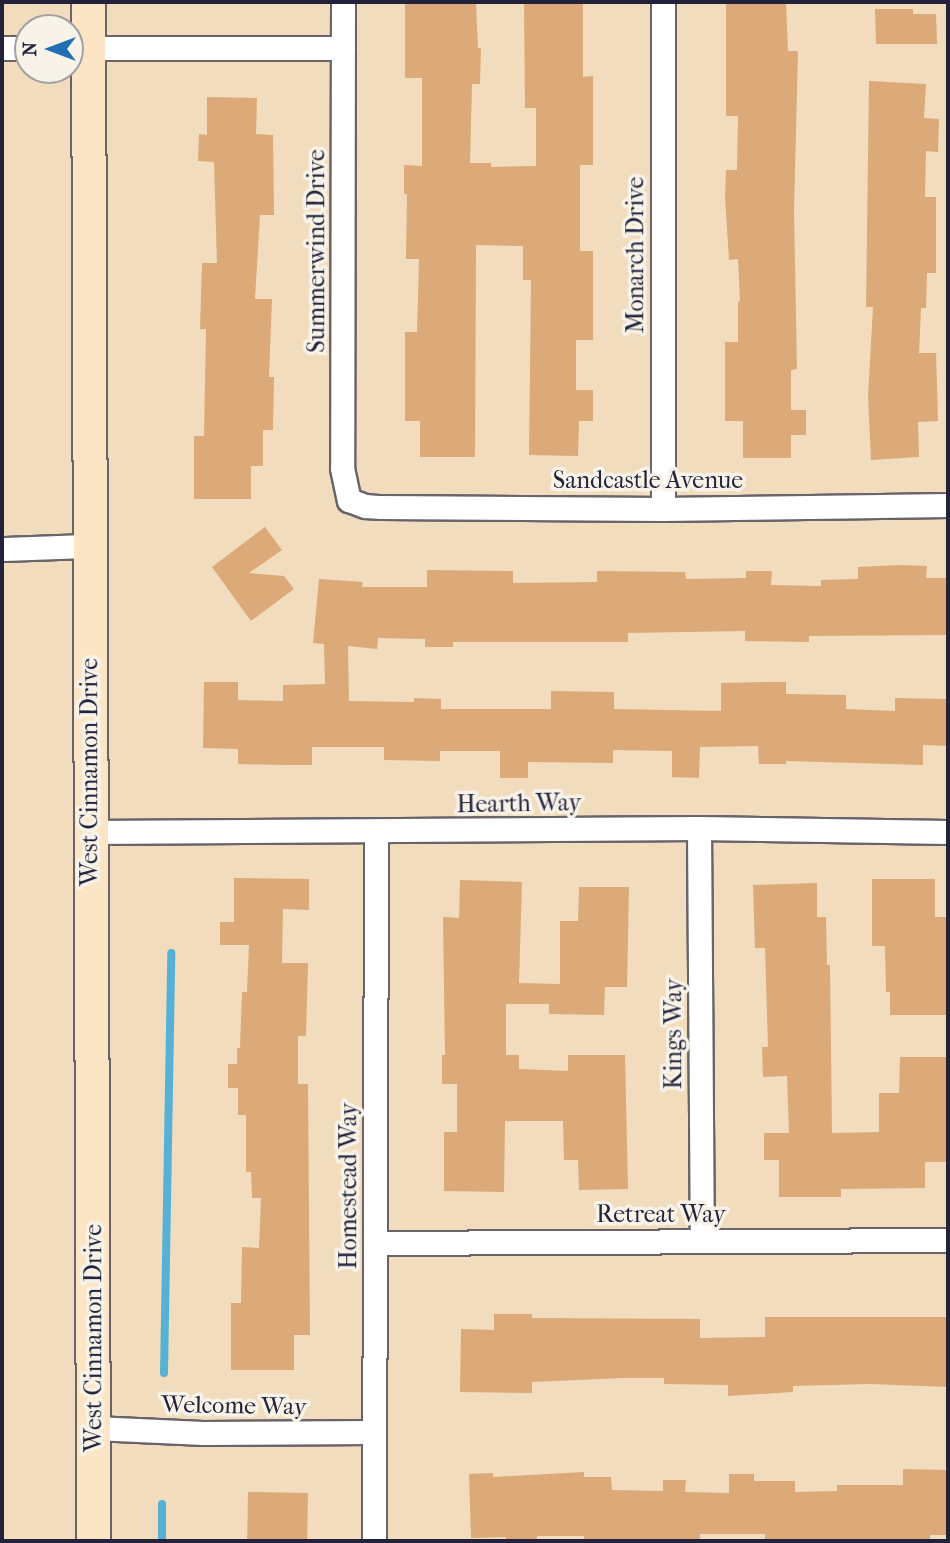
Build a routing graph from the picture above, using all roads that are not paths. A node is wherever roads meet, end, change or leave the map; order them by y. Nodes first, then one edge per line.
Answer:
1 (88, 2) edge
2 (344, 2) edge
3 (663, 2) edge
4 (84, 22) edge
5 (84, 48) edge
6 (344, 48) junction
7 (80, 84) edge
8 (349, 500) joint
9 (948, 505) edge
10 (663, 509) junction
11 (88, 546) junction
12 (2, 549) edge
13 (699, 828) junction
14 (91, 832) junction
15 (376, 832) junction
16 (948, 832) edge
17 (948, 1240) edge
18 (702, 1241) junction
19 (375, 1243) junction
20 (94, 1428) junction
21 (373, 1432) junction
22 (93, 1541) edge
23 (374, 1541) edge

1 - 4 main road, West Cinnamon Drive
2 - 6 street, Summerwind Drive
3 - 10 street, Monarch Drive
5 - 6 street
6 - 8 street, Summerwind Drive
7 - 11 main road, West Cinnamon Drive
8 - 10 street, Sandcastle Avenue
9 - 10 street, Sandcastle Avenue
11 - 12 street
11 - 14 main road, West Cinnamon Drive
13 - 15 street, Hearth Way
13 - 16 street, Hearth Way
13 - 18 street, Kings Way
14 - 15 street, Hearth Way
14 - 20 main road, West Cinnamon Drive
15 - 19 street, Homestead Way
17 - 18 street, Retreat Way
18 - 19 street, Retreat Way
19 - 21 street, Homestead Way
20 - 21 street, Welcome Way
20 - 22 main road, West Cinnamon Drive
21 - 23 street, Homestead Way

